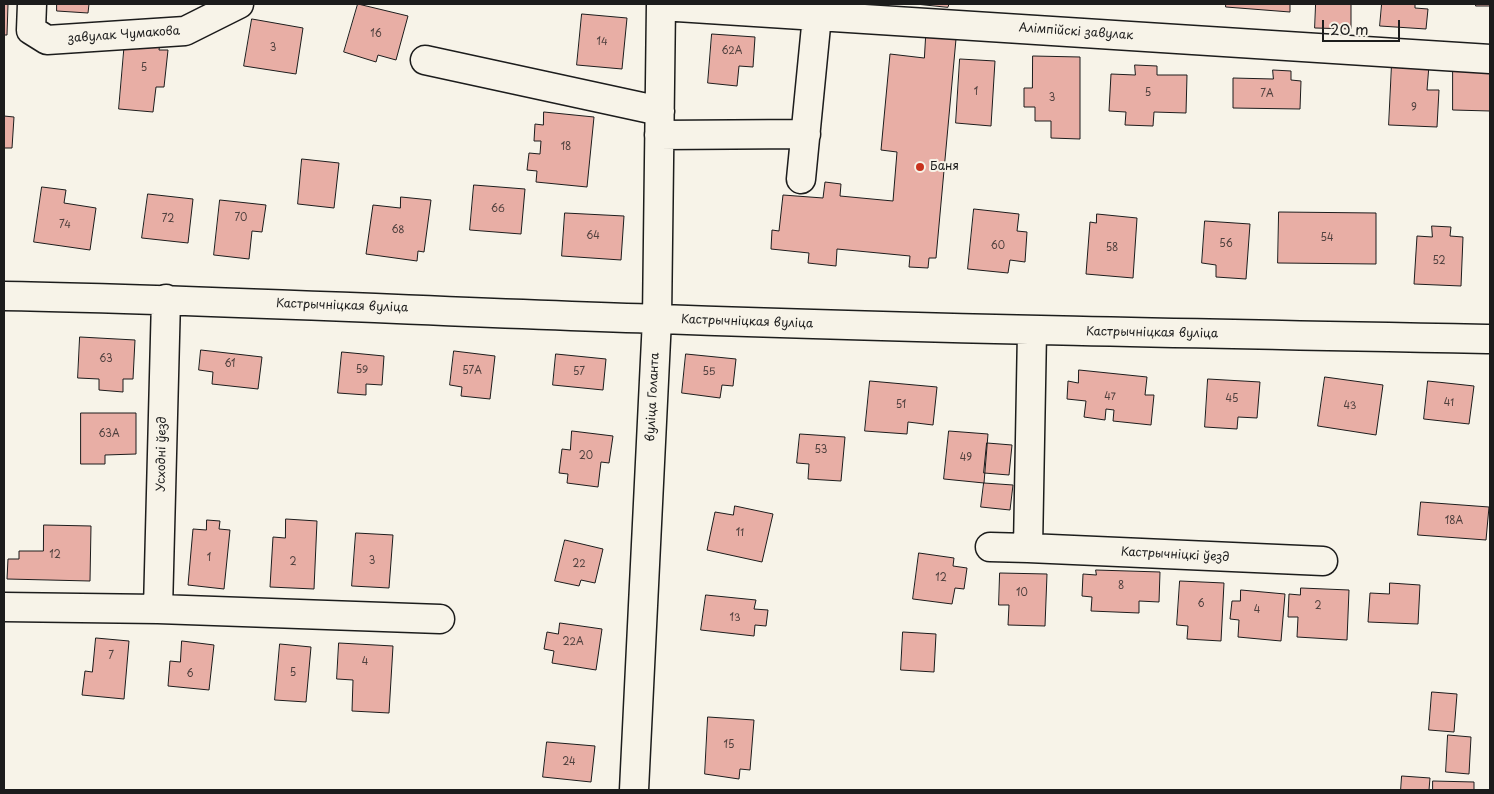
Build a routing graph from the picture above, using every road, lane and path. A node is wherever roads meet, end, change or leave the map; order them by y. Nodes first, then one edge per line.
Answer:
1 (32, 4) edge
2 (239, 4) edge
3 (661, 5) edge
4 (817, 16) junction
5 (1490, 59) edge
6 (425, 60) dead end
7 (660, 123) junction
8 (806, 134) junction
9 (801, 179) dead end
10 (4, 296) edge
11 (166, 299) junction
12 (657, 319) junction
13 (1032, 331) junction
14 (1490, 339) edge
15 (990, 547) dead end
16 (1028, 548) junction
17 (1323, 562) dead end
18 (4, 607) edge
19 (158, 609) junction
20 (440, 619) dead end
21 (634, 790) edge

1 - 2 street, завулак Чумакова
3 - 4 street, Алімпійскі завулак
3 - 7 street, вуліца Голанта
4 - 5 street, Алімпійскі завулак
4 - 8 street
6 - 7 street
7 - 8 street
7 - 12 street, вуліца Голанта
8 - 9 street
10 - 11 street, Кастрычніцкая вуліца
11 - 12 street, Кастрычніцкая вуліца
11 - 19 street, Усходні ўезд
12 - 13 street, Кастрычніцкая вуліца
12 - 21 street, вуліца Голанта
13 - 14 street, Кастрычніцкая вуліца
13 - 16 street
15 - 16 street, Кастрычніцкі ўезд
16 - 17 street, Кастрычніцкі ўезд
18 - 19 street
19 - 20 street

